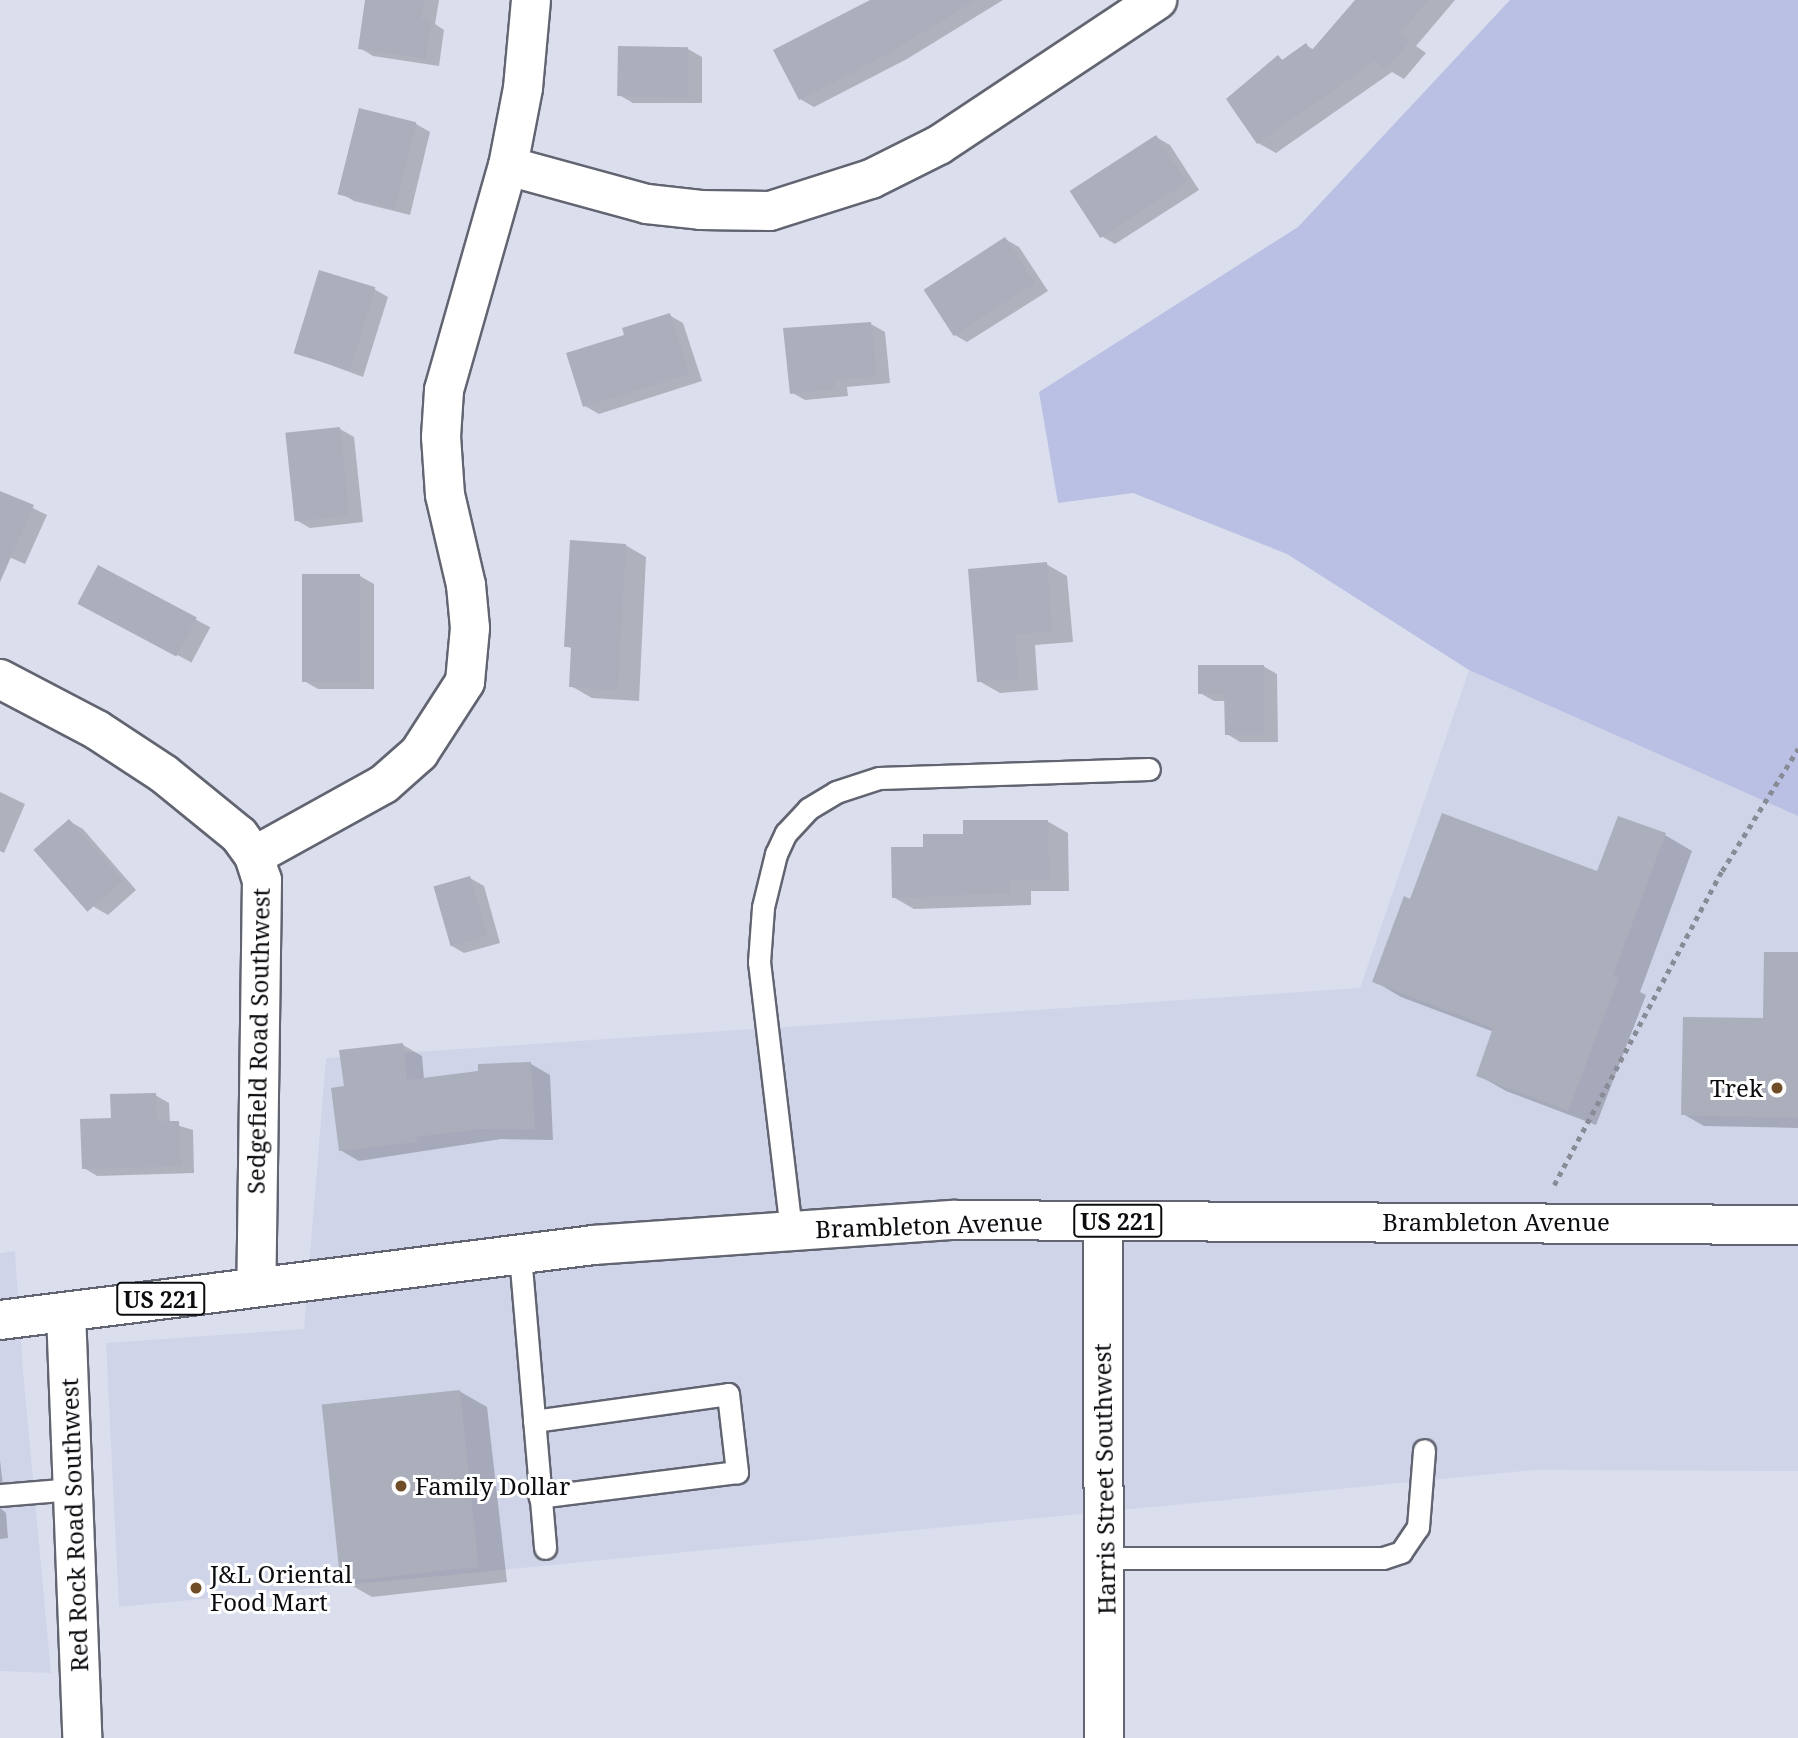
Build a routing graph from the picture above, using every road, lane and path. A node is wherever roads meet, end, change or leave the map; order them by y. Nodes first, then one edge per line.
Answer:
1 (531, 0) edge
2 (1157, 0) edge
3 (508, 166) junction
4 (0, 679) edge
5 (1798, 749) edge
6 (1149, 769) dead end
7 (254, 856) junction
8 (1103, 1220) junction
9 (1534, 1222) junction
10 (1798, 1225) edge
11 (791, 1230) junction
12 (520, 1255) junction
13 (256, 1286) junction
14 (66, 1312) junction
15 (0, 1320) edge
16 (534, 1421) junction
17 (1424, 1450) dead end
18 (71, 1489) junction
19 (0, 1495) edge
20 (540, 1497) junction
21 (545, 1548) dead end
22 (1107, 1558) junction
23 (82, 1738) edge
24 (1104, 1738) edge

1 - 3 street
2 - 3 street
3 - 7 street
4 - 7 street, Sedgefield Road Southwest
5 - 9 path
6 - 11 lane
7 - 13 street, Sedgefield Road Southwest
8 - 9 street, Brambleton Avenue / US 221
8 - 11 street, Brambleton Avenue / US 221
8 - 22 street, Harris Street Southwest
9 - 10 street, Brambleton Avenue / US 221
11 - 12 street, Brambleton Avenue / US 221
12 - 13 street, Brambleton Avenue / US 221
12 - 16 lane
13 - 14 street, US 221
14 - 15 street, US 221
14 - 18 street, Red Rock Road Southwest
16 - 20 lane
16 - 20 lane
17 - 22 lane
18 - 19 lane
18 - 23 street, Red Rock Road Southwest
20 - 21 lane
22 - 24 street, Harris Street Southwest

